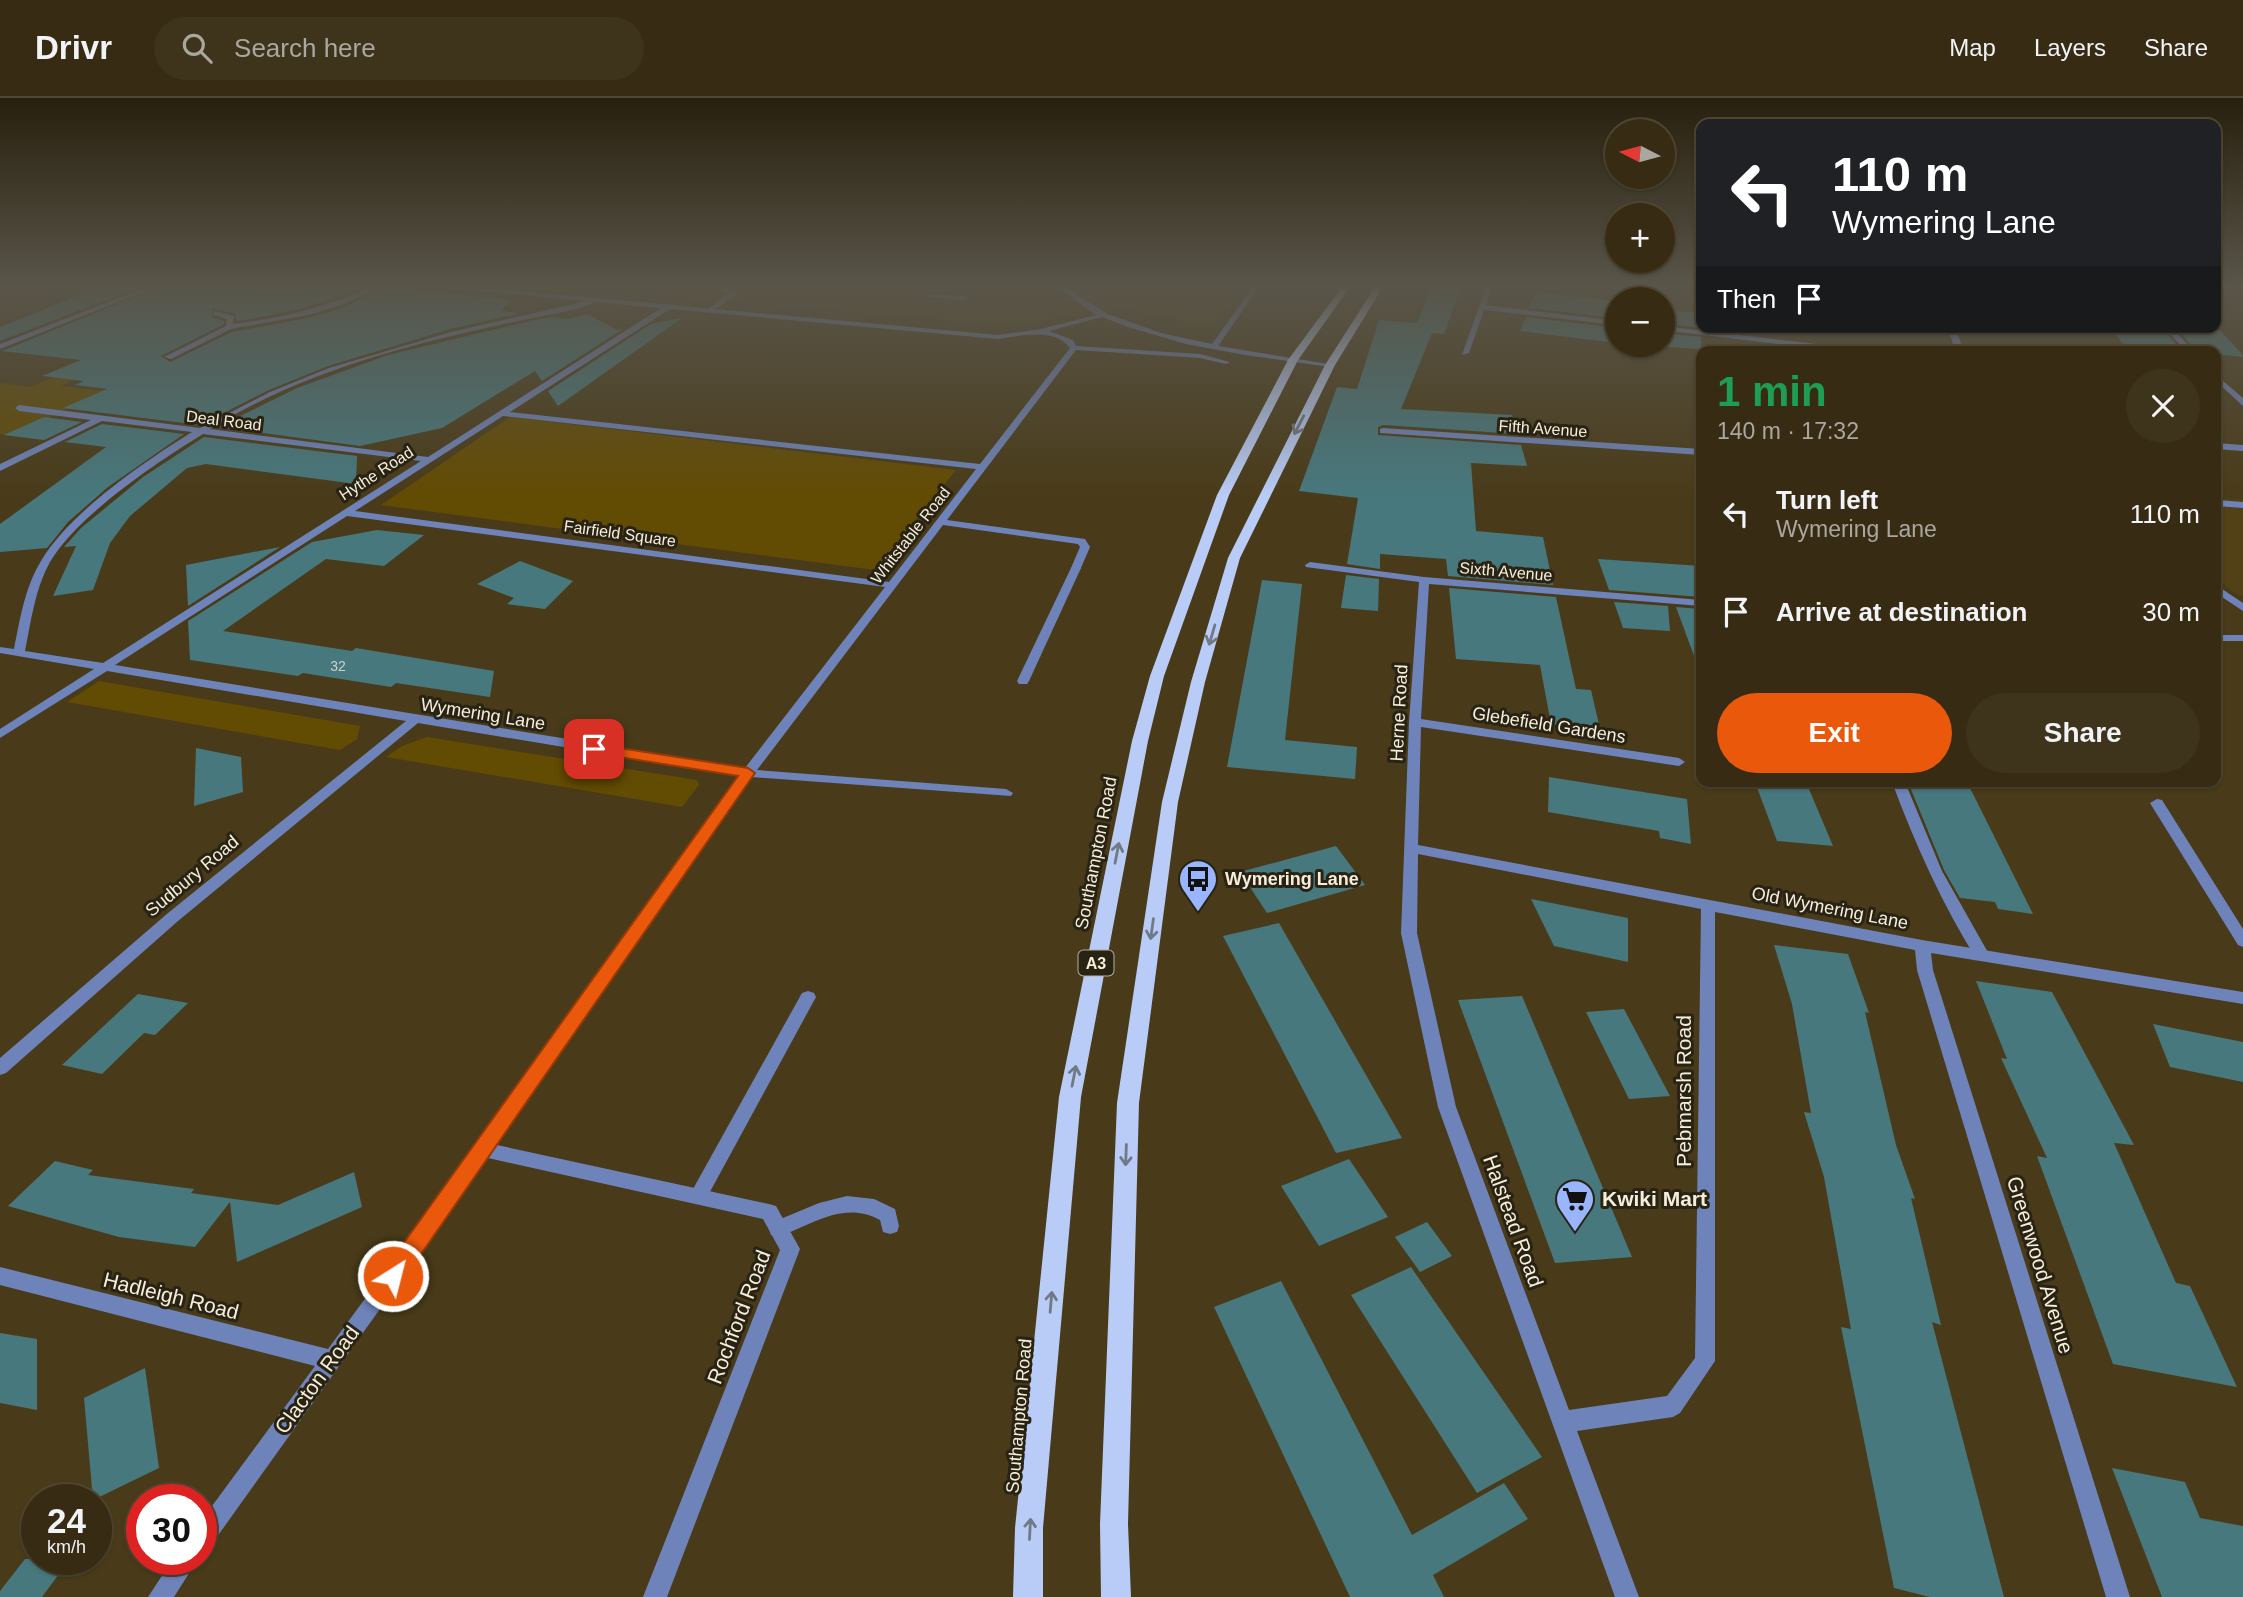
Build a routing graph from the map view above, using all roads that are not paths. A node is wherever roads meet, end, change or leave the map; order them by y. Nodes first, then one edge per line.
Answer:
1 (373, 357) edge
2 (589, 357) edge
3 (1067, 357) edge
4 (1204, 357) edge
5 (1277, 357) edge
6 (1295, 357) edge
7 (1335, 357) edge
8 (1293, 360) junction
9 (1226, 362) dead end
10 (1330, 365) junction
11 (2221, 382) edge
12 (2243, 403) edge
13 (19, 408) dead end
14 (500, 413) junction
15 (100, 418) junction
16 (197, 430) junction
17 (1382, 431) dead end
18 (2221, 446) edge
19 (2243, 447) edge
20 (1696, 452) edge
21 (426, 459) junction
22 (983, 467) junction
23 (0, 468) edge
24 (2221, 503) edge
25 (2243, 505) edge
26 (344, 513) junction
27 (940, 522) junction
28 (1310, 565) dead end
29 (1424, 580) junction
30 (891, 585) junction
31 (2221, 592) edge
32 (1696, 603) edge
33 (2243, 608) edge
34 (2221, 638) edge
35 (2243, 638) edge
36 (0, 650) edge
37 (19, 653) junction
38 (103, 668) junction
39 (1023, 681) dead end
40 (414, 720) junction
41 (1415, 722) junction
42 (0, 734) edge
43 (1679, 762) dead end
44 (748, 773) junction
45 (1900, 787) edge
46 (1006, 793) dead end
47 (2157, 803) dead end
48 (1411, 848) junction
49 (1708, 905) junction
50 (2243, 941) edge
51 (1922, 946) junction
52 (1982, 956) junction
53 (808, 997) dead end
54 (2243, 998) edge
55 (0, 1068) edge
56 (484, 1150) junction
57 (699, 1195) junction
58 (890, 1226) dead end
59 (778, 1229) junction
60 (0, 1276) edge
61 (332, 1360) junction
62 (1562, 1422) junction
63 (217, 1518) edge
64 (176, 1575) edge
65 (160, 1597) edge
66 (655, 1597) edge
67 (1028, 1597) edge
68 (1116, 1597) edge
69 (1627, 1597) edge
70 (2118, 1597) edge

1 - 16 street
2 - 14 street, Hythe Road
3 - 22 street, Whitstable Road
4 - 9 street
5 - 8 street
6 - 8 main road, Southampton Road / A3
7 - 10 main road
8 - 10 street
67 -> 8 main road, Southampton Road / A3
10 -> 68 main road
11 - 12 street
13 - 15 street, Deal Road
14 - 21 street, Hythe Road
14 - 22 street
15 - 16 street, Deal Road
15 - 23 street
16 - 21 street, Deal Road
16 - 37 street
17 - 20 street, Fifth Avenue
18 - 19 street
21 - 26 street, Hythe Road
22 - 27 street, Whitstable Road
24 - 25 street
26 - 30 street, Fairfield Square
26 - 38 street, Hythe Road
27 - 30 street, Whitstable Road
27 - 39 street
28 - 29 street, Sixth Avenue
29 - 32 street, Sixth Avenue
29 - 41 street, Herne Road
30 - 44 street, Whitstable Road
31 - 33 street
34 - 35 street
36 - 37 street, Wymering Lane
37 - 38 street, Wymering Lane
38 - 40 street, Wymering Lane
38 - 42 street, Hythe Road
40 - 44 street, Wymering Lane
40 - 55 street, Sudbury Road
41 - 43 street, Glebefield Gardens
41 - 48 street, Herne Road
44 - 46 street, Wymering Lane
44 - 56 street, Clacton Road
45 - 52 street
47 - 50 street
48 - 49 street, Old Wymering Lane
48 - 62 street, Halstead Road
49 - 51 street, Old Wymering Lane
49 - 62 street, Pebmarsh Road
51 - 52 street, Old Wymering Lane
51 - 70 street, Greenwood Avenue
52 - 54 street, Old Wymering Lane
53 - 57 street
56 - 57 street, Rochford Road
56 - 61 street, Clacton Road
57 - 59 street, Rochford Road
58 - 59 street
59 - 66 street, Rochford Road
60 - 61 street, Hadleigh Road
61 - 63 street, Clacton Road
62 - 69 street, Halstead Road
64 - 65 street

